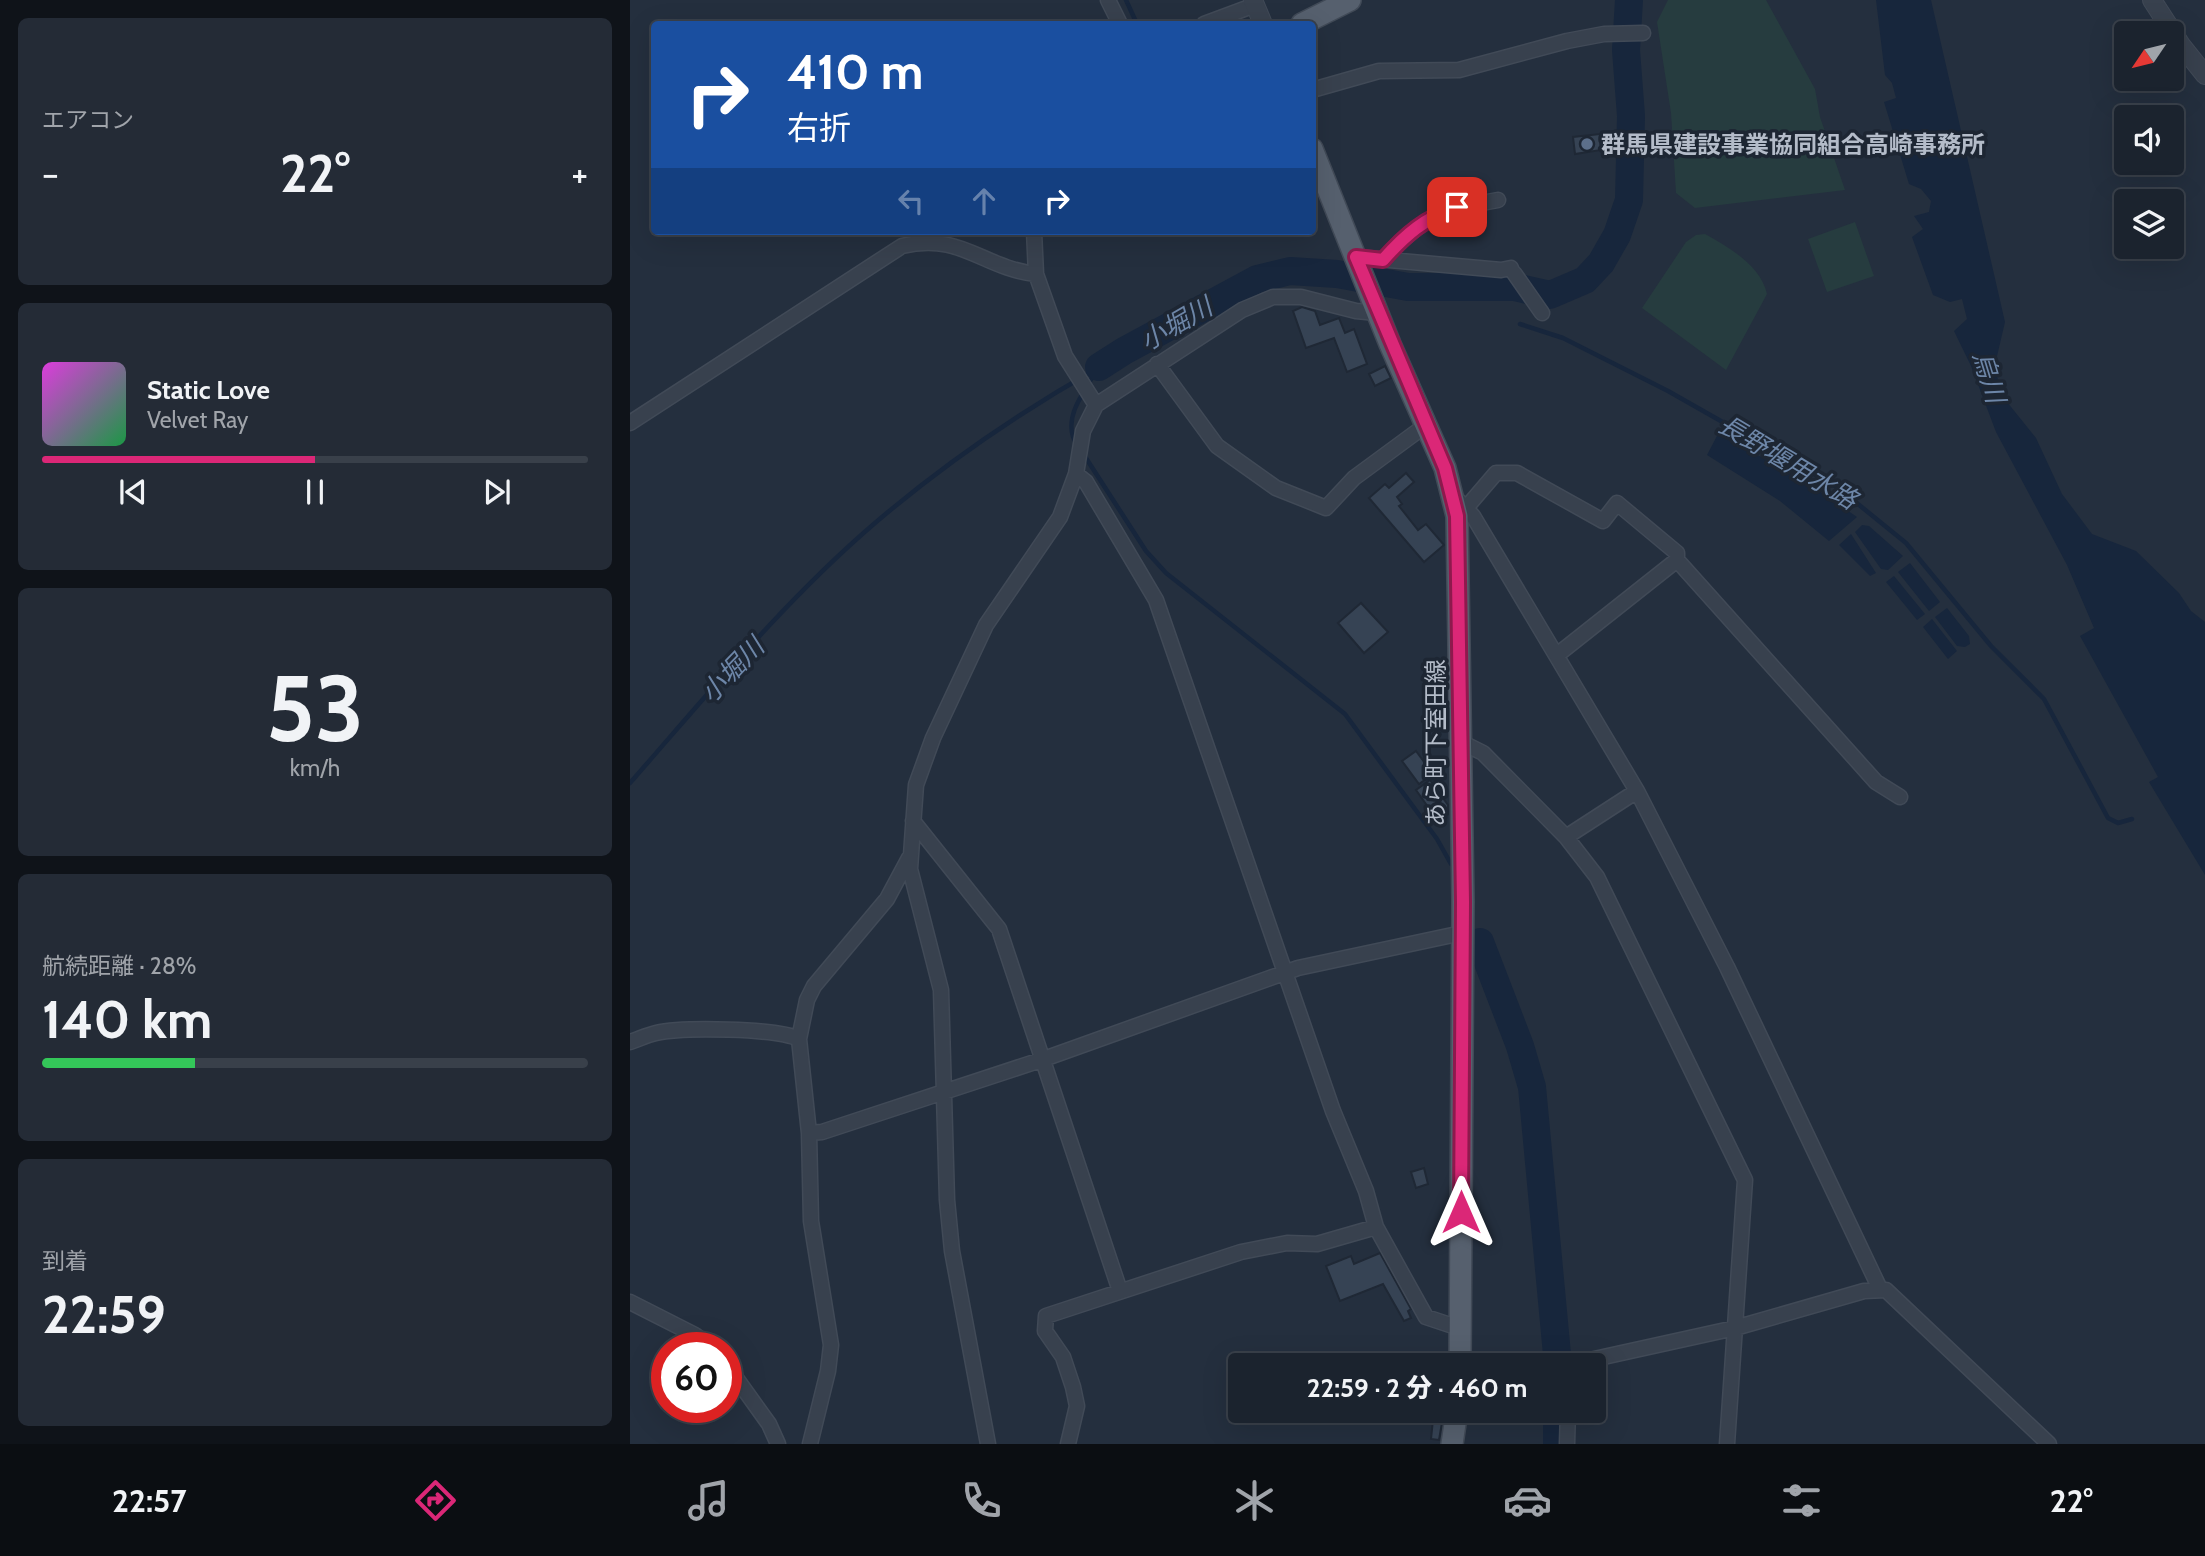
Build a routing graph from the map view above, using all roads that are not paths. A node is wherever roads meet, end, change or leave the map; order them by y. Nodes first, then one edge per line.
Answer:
1 (1108, 0) edge
2 (1350, 0) edge
3 (2158, 2) edge
4 (1254, 3) edge
5 (1118, 21) edge
6 (1210, 21) edge
7 (1262, 21) edge
8 (1308, 21) edge
9 (1643, 33) dead end
10 (2205, 75) edge
11 (1316, 89) edge
12 (1316, 159) edge
13 (1498, 200) dead end
14 (1034, 235) edge
15 (1383, 260) junction
16 (1357, 261) junction
17 (1036, 274) junction
18 (1376, 308) junction
19 (1542, 313) dead end
20 (1157, 364) junction
21 (1095, 401) junction
22 (630, 423) edge
23 (1426, 425) junction
24 (1077, 467) junction
25 (1459, 501) junction
26 (1676, 560) junction
27 (1558, 655) junction
28 (1461, 742) junction
29 (1637, 791) junction
30 (1900, 797) dead end
31 (913, 821) junction
32 (1566, 837) junction
33 (911, 856) junction
34 (1462, 933) junction
35 (1284, 973) junction
36 (799, 1039) junction
37 (630, 1042) edge
38 (1041, 1060) junction
39 (944, 1090) junction
40 (809, 1133) junction
41 (1376, 1227) junction
42 (1880, 1289) junction
43 (1120, 1291) junction
44 (630, 1302) edge
45 (1461, 1323) junction
46 (1735, 1328) junction
47 (689, 1332) edge
48 (1460, 1353) edge
49 (1606, 1357) edge
50 (742, 1386) edge
51 (1455, 1423) edge
52 (1568, 1423) edge
53 (778, 1444) edge
54 (810, 1444) edge
55 (988, 1444) edge
56 (1068, 1444) edge
57 (1452, 1444) edge
58 (1567, 1444) edge
59 (1727, 1444) edge
60 (2049, 1444) edge

1 - 5 street
2 - 8 main road
3 - 10 street
4 - 6 street
4 - 7 street
9 - 11 street
12 - 16 main road, あら町下室田線
13 - 15 street
14 - 17 street
15 - 16 street
15 - 19 street
16 - 18 main road, あら町下室田線
17 - 21 street
17 - 22 street
18 - 20 street
18 - 23 main road, あら町下室田線
20 - 21 street
20 - 23 street
21 - 24 street
23 - 25 main road, あら町下室田線
24 - 31 street
24 - 35 street
25 - 26 street
25 - 27 street
25 - 28 main road, あら町下室田線
26 - 27 street
26 - 30 street
27 - 29 street
28 - 32 street
28 - 34 main road, あら町下室田線
29 - 32 street
29 - 42 street
31 - 33 street
31 - 38 street
32 - 46 street
33 - 36 street
33 - 39 street
34 - 35 street
34 - 45 main road, あら町下室田線
35 - 38 street
35 - 41 street
36 - 37 street
36 - 40 street
38 - 39 street
38 - 43 street
39 - 40 street
39 - 55 street
40 - 54 street
41 - 43 street
41 - 45 street
42 - 46 street
42 - 60 street
43 - 56 street
44 - 47 street
45 - 48 main road, あら町下室田線
46 - 49 street
46 - 59 street
50 - 53 street
51 - 57 main road
52 - 58 street

